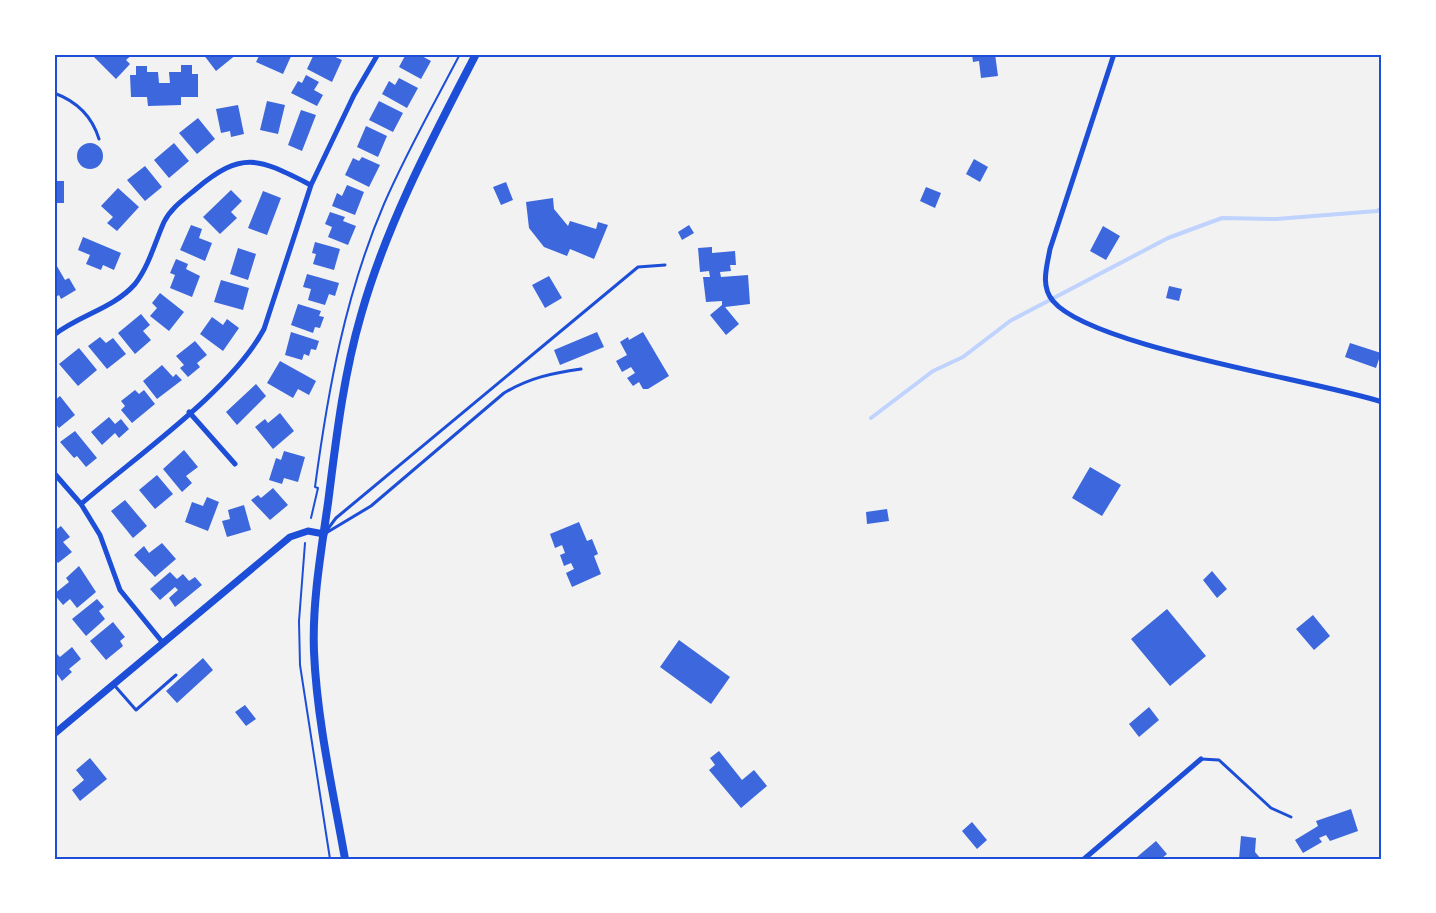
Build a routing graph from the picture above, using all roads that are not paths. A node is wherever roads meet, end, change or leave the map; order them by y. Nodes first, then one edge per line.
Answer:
1 (378, 54) edge
2 (476, 54) edge
3 (1114, 54) edge
4 (54, 93) edge
5 (99, 139) dead end
6 (311, 184) junction
7 (665, 265) dead end
8 (54, 335) edge
9 (581, 369) dead end
10 (1382, 402) edge
11 (189, 412) junction
12 (235, 464) dead end
13 (54, 473) edge
14 (81, 504) junction
15 (324, 534) junction
16 (163, 643) junction
17 (176, 675) dead end
18 (114, 685) junction
19 (54, 734) edge
20 (1201, 759) joint
21 (1291, 817) dead end
22 (345, 859) edge
23 (1084, 859) edge

1 - 6 street
2 - 15 main road
3 - 10 street
4 - 5 lane
6 - 8 street
6 - 11 street
7 - 15 lane
9 - 15 lane
11 - 12 street
11 - 14 street
13 - 14 street
14 - 16 street
15 - 16 street
15 - 22 main road
16 - 18 street
17 - 18 lane
18 - 19 street
20 - 21 lane
20 - 23 street

